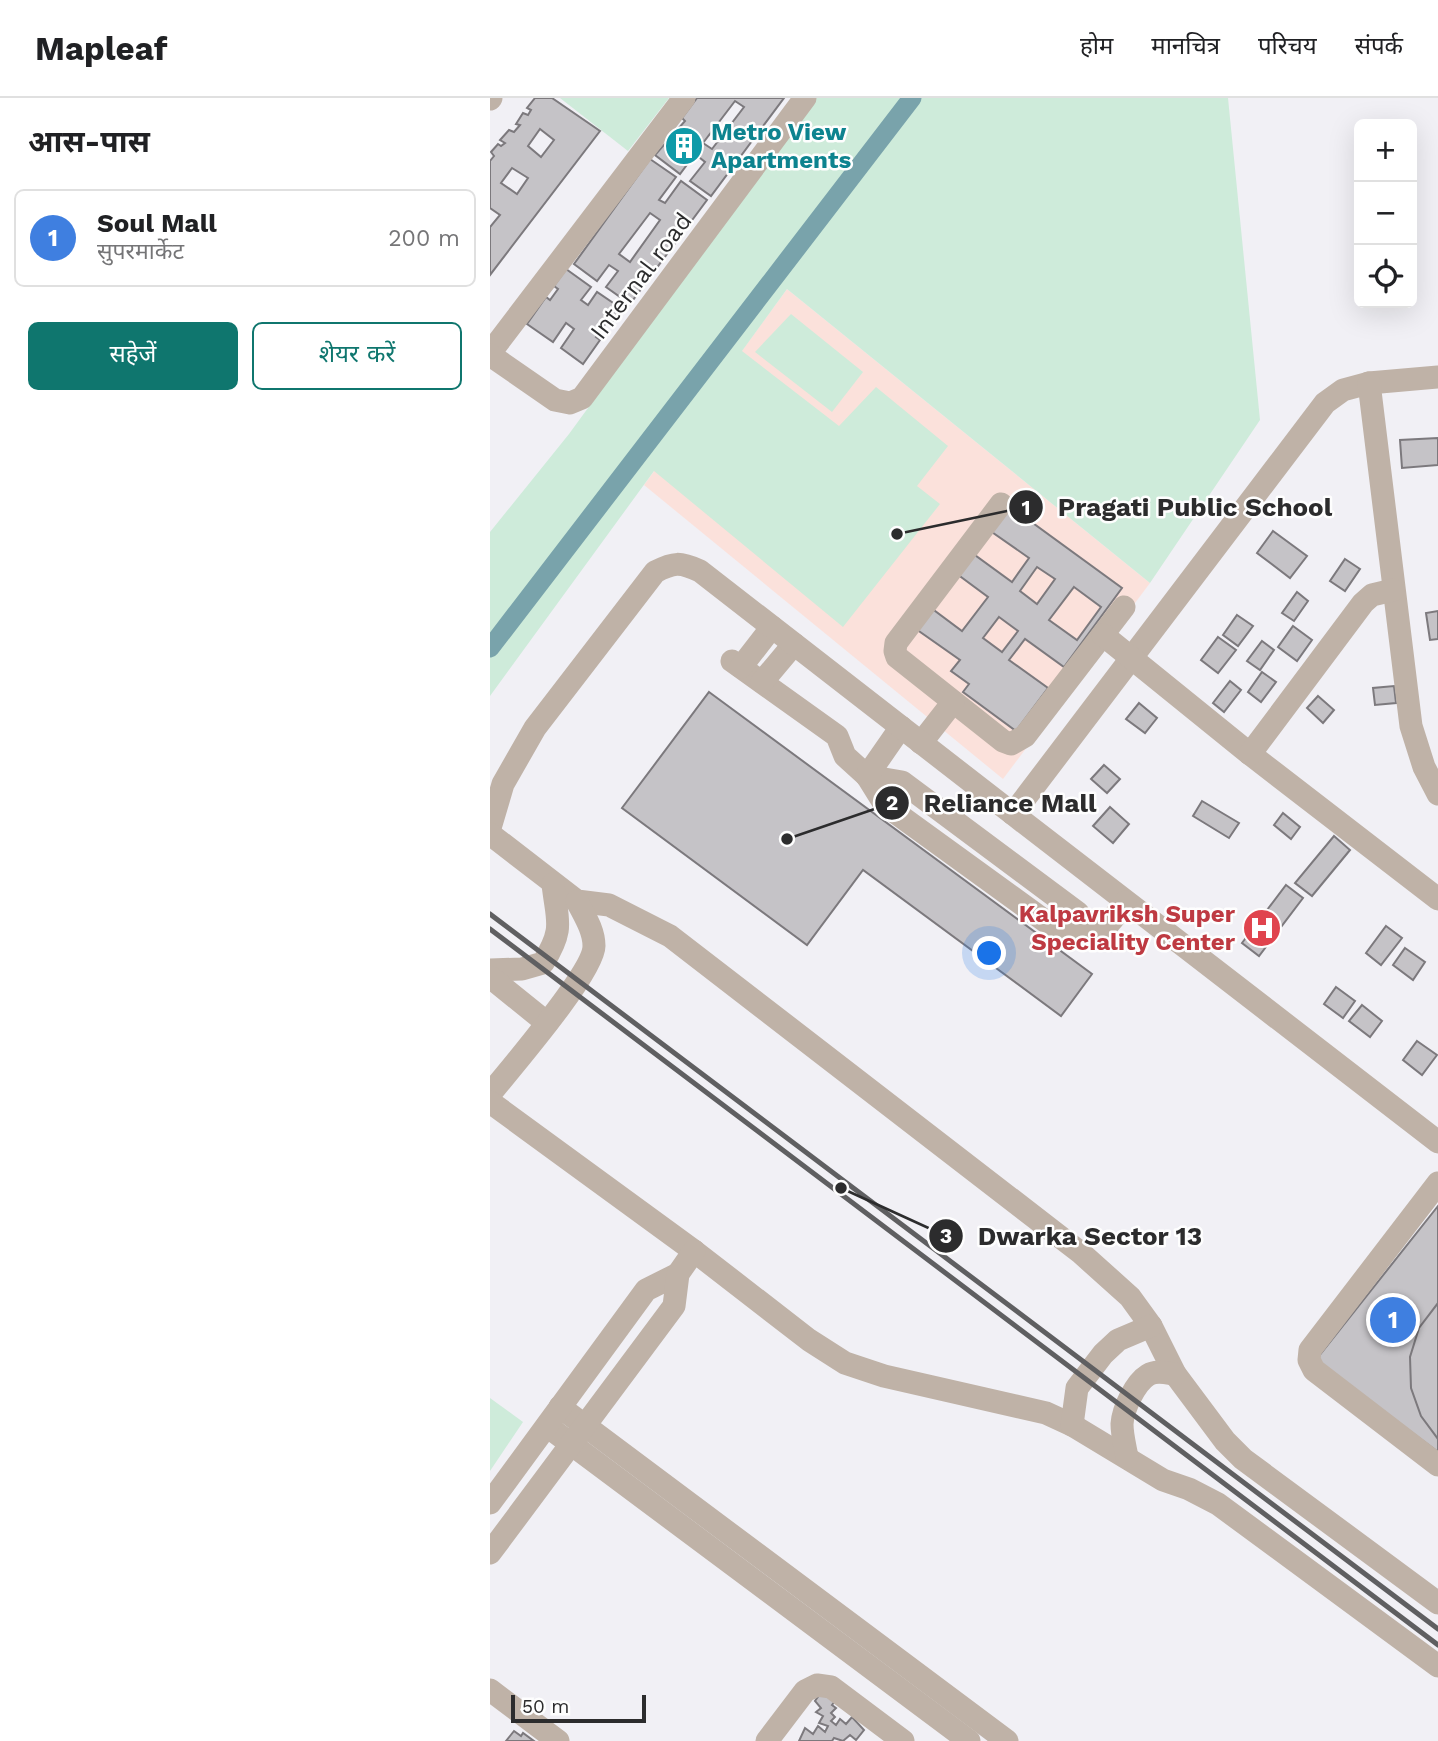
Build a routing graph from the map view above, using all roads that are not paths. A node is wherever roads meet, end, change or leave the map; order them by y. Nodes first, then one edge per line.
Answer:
1 (684, 98) edge
2 (805, 98) edge
3 (490, 354) edge
4 (1438, 377) edge
5 (1369, 383) junction
6 (1000, 504) dead end
7 (1393, 590) junction
8 (1125, 607) dead end
9 (772, 627) junction
10 (1103, 635) junction
11 (794, 644) junction
12 (1132, 659) junction
13 (762, 682) junction
14 (953, 702) junction
15 (901, 727) junction
16 (921, 743) junction
17 (1250, 754) junction
18 (873, 767) junction
19 (497, 780) edge
20 (1438, 793) edge
21 (1013, 814) junction
22 (490, 828) edge
23 (967, 831) junction
24 (490, 834) edge
25 (951, 854) junction
26 (552, 884) junction
27 (1438, 899) edge
28 (577, 901) junction
29 (1125, 902) junction
30 (1073, 937) junction
31 (490, 970) edge
32 (490, 977) edge
33 (547, 1023) junction
34 (490, 1094) edge
35 (490, 1102) edge
36 (1438, 1142) edge
37 (1438, 1183) edge
38 (694, 1251) junction
39 (678, 1274) junction
40 (1151, 1326) junction
41 (1175, 1374) junction
42 (553, 1416) junction
43 (1072, 1425) junction
44 (578, 1434) junction
45 (1127, 1457) junction
46 (1438, 1465) edge
47 (490, 1503) edge
48 (490, 1553) edge
49 (1438, 1604) edge
50 (1438, 1666) edge
51 (490, 1690) edge
52 (558, 1741) edge
53 (767, 1741) edge
54 (903, 1741) edge
55 (969, 1741) edge
56 (1007, 1741) edge

1 - 3 street, Internal road
2 - 3 street, Internal road
4 - 5 street
5 - 7 street
5 - 12 street
6 - 14 street
7 - 17 street
7 - 20 street
8 - 10 street
9 - 11 street
9 - 13 street
9 - 19 street
10 - 12 street
10 - 14 street
11 - 13 street
11 - 15 street
12 - 17 street
12 - 21 street
13 - 18 street
14 - 16 street
15 - 16 street
15 - 18 street
16 - 21 street
17 - 27 street
18 - 23 street
18 - 25 street
19 - 22 street
21 - 29 street
23 - 25 street
23 - 30 street
24 - 26 street
25 - 30 street
26 - 28 street
26 - 31 street
28 - 33 street
28 - 40 street
29 - 30 street
29 - 36 street
32 - 33 street
33 - 34 street
35 - 38 street
37 - 46 street
38 - 39 street
38 - 43 street
39 - 42 street
39 - 44 street
40 - 41 street
40 - 43 street
41 - 45 street
41 - 49 street
42 - 44 street
42 - 47 street
43 - 45 street
44 - 48 street
44 - 55 street
44 - 56 street
45 - 50 street
51 - 52 street
53 - 54 street

